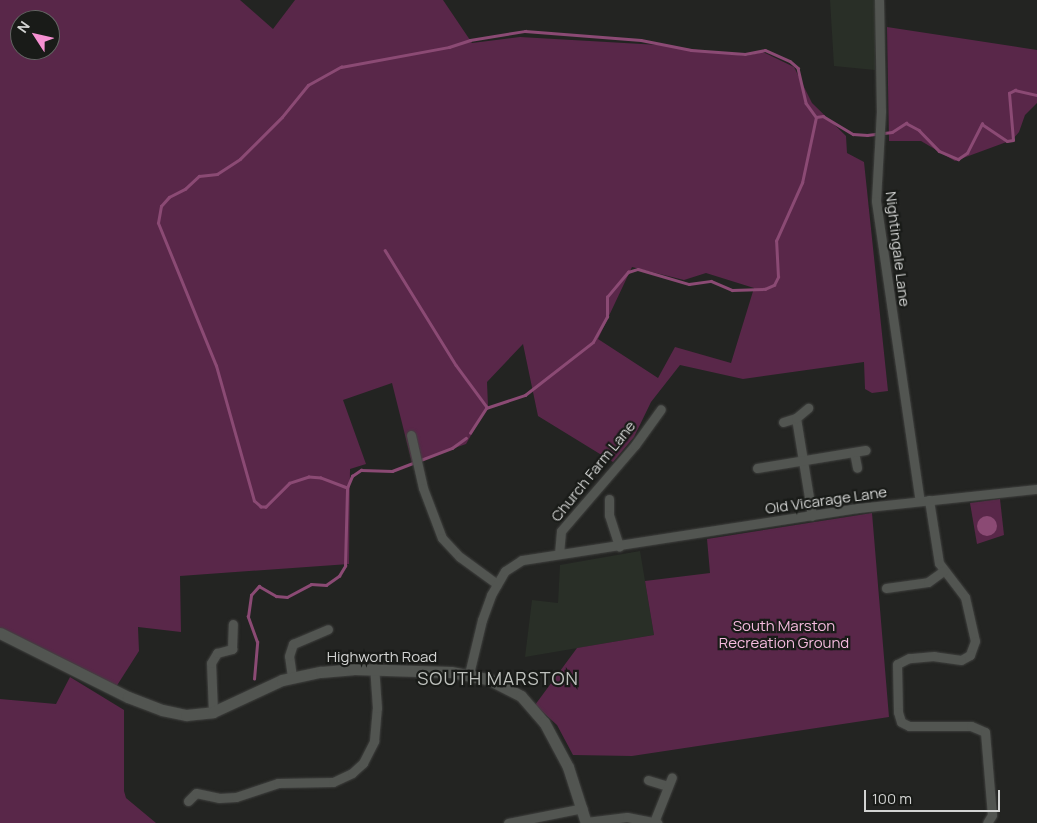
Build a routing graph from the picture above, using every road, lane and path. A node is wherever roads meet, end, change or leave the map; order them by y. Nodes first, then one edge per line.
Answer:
1 (879, 0) edge
2 (808, 408) dead end
3 (661, 409) dead end
4 (796, 418) junction
5 (783, 422) dead end
6 (411, 435) dead end
7 (866, 450) dead end
8 (854, 452) junction
9 (804, 460) junction
10 (757, 468) dead end
11 (856, 468) dead end
12 (1037, 489) edge
13 (609, 499) dead end
14 (930, 500) junction
15 (920, 501) junction
16 (812, 516) junction
17 (619, 546) junction
18 (559, 554) junction
19 (943, 571) junction
20 (497, 584) junction
21 (886, 588) dead end
22 (232, 624) dead end
23 (328, 629) dead end
24 (0, 633) edge
25 (374, 669) junction
26 (469, 674) junction
27 (292, 677) junction
28 (213, 712) junction
29 (672, 777) dead end
30 (648, 780) dead end
31 (668, 786) junction
32 (188, 801) dead end
33 (583, 808) junction
34 (616, 820) edge
35 (586, 822) edge
36 (656, 822) edge
37 (992, 822) edge
38 (508, 823) edge

1 - 15 street, Nightingale Lane
2 - 4 street
3 - 18 street, Church Farm Lane
4 - 5 street
4 - 9 street
6 - 20 street
7 - 8 street
8 - 9 street
8 - 11 street
9 - 10 street
9 - 16 street
12 - 14 street, Old Vicarage Lane
13 - 17 street
14 - 15 street, Old Vicarage Lane
14 - 19 street
15 - 16 street, Old Vicarage Lane
16 - 17 street, Old Vicarage Lane
17 - 18 street, Old Vicarage Lane
18 - 20 street, Old Vicarage Lane
19 - 21 street
19 - 37 street
20 - 26 street, Old Vicarage Lane
22 - 28 street
23 - 27 street
24 - 28 street, Highworth Road
25 - 26 street, Highworth Road
25 - 27 street, Highworth Road
25 - 32 street
26 - 33 street, Highworth Road
27 - 28 street, Highworth Road
29 - 31 street
30 - 31 street
31 - 36 street
33 - 35 street, Highworth Road
33 - 38 street
34 - 35 street
34 - 36 street

